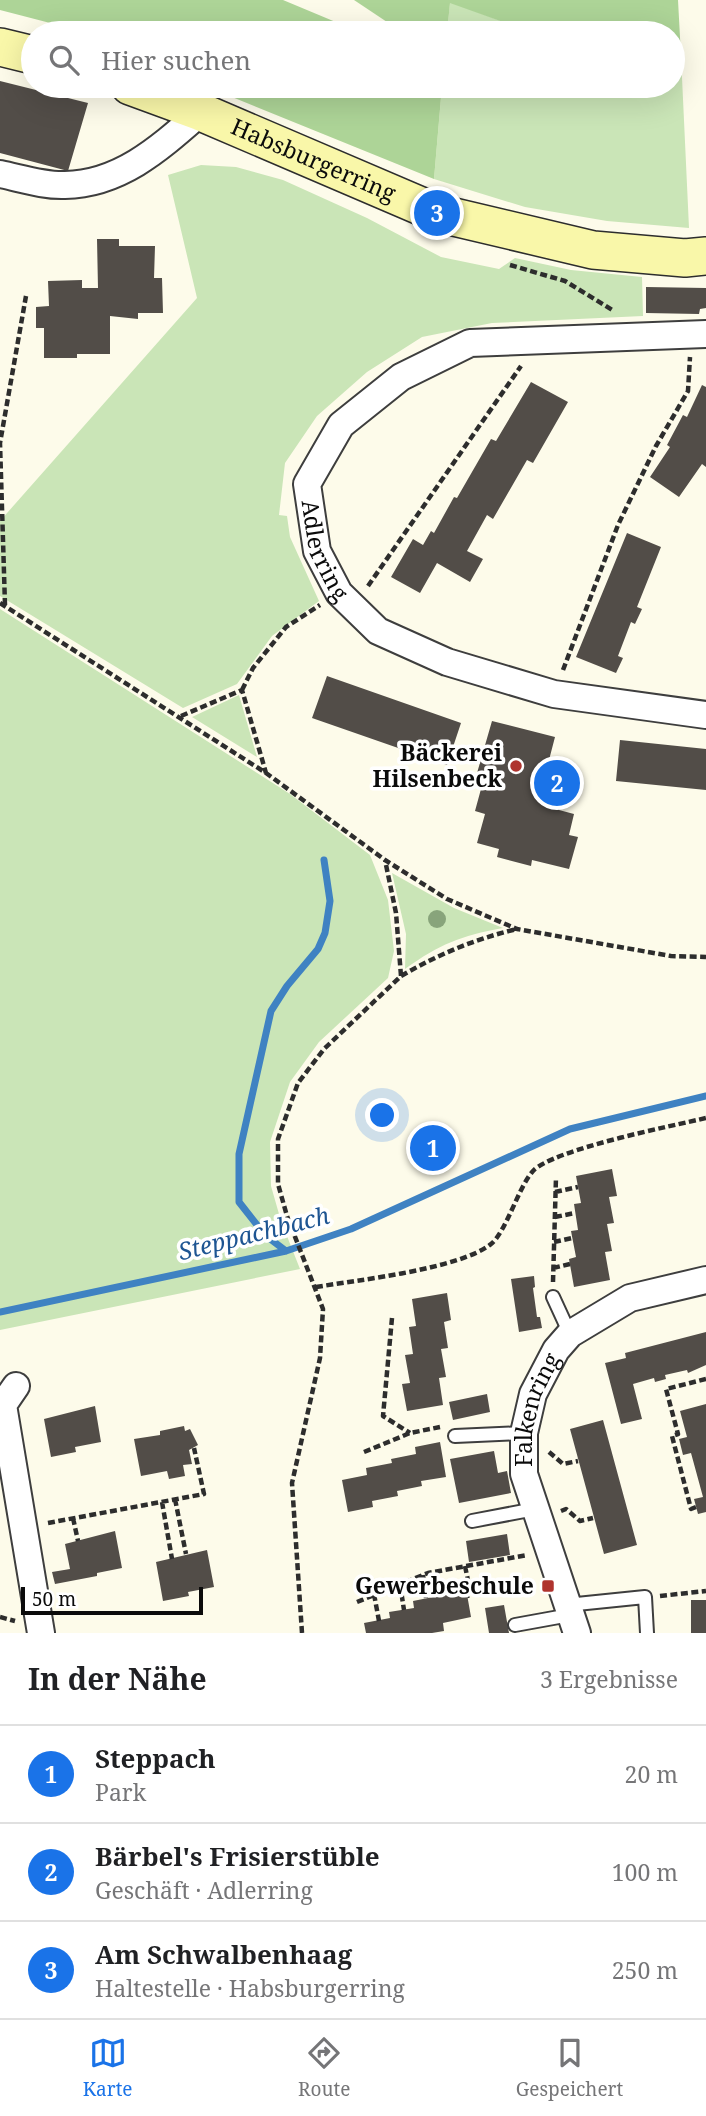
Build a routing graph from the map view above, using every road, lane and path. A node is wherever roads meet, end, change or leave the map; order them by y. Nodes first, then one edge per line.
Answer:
1 (0, 47) edge
2 (21, 52) edge
3 (163, 98) edge
4 (201, 112) junction
5 (0, 174) edge
6 (706, 256) edge
7 (510, 265) dead end
8 (26, 296) dead end
9 (624, 318) dead end
10 (698, 335) edge
11 (539, 340) junction
12 (346, 600) junction
13 (2, 604) edge
14 (242, 690) junction
15 (554, 694) junction
16 (706, 715) edge
17 (180, 716) junction
18 (266, 773) junction
19 (385, 860) junction
20 (517, 929) junction
21 (706, 957) edge
22 (401, 976) junction
23 (706, 1118) edge
24 (556, 1177) dead end
25 (578, 1187) dead end
26 (555, 1192) junction
27 (575, 1213) dead end
28 (555, 1217) junction
29 (572, 1238) dead end
30 (554, 1242) junction
31 (570, 1264) dead end
32 (554, 1268) junction
33 (706, 1280) edge
34 (316, 1287) junction
35 (553, 1297) joint
36 (392, 1318) dead end
37 (570, 1334) junction
38 (693, 1371) dead end
39 (706, 1378) edge
40 (661, 1380) dead end
41 (696, 1381) junction
42 (16, 1386) dead end
43 (666, 1389) junction
44 (410, 1433) junction
45 (524, 1433) junction
46 (455, 1436) joint
47 (194, 1447) dead end
48 (364, 1452) dead end
49 (175, 1499) junction
50 (162, 1502) junction
51 (696, 1507) dead end
52 (535, 1509) junction
53 (73, 1518) junction
54 (472, 1521) dead end
55 (23, 1528) junction
56 (78, 1541) dead end
57 (549, 1552) junction
58 (186, 1554) dead end
59 (172, 1559) dead end
60 (465, 1566) junction
61 (423, 1575) junction
62 (400, 1584) junction
63 (706, 1591) edge
64 (374, 1594) junction
65 (467, 1596) dead end
66 (645, 1597) junction
67 (426, 1598) dead end
68 (356, 1602) dead end
69 (404, 1609) dead end
70 (571, 1618) edge
71 (379, 1621) dead end
72 (515, 1625) dead end
73 (41, 1633) edge
74 (302, 1633) edge
75 (647, 1633) edge

1 - 2 street
3 - 4 street, Habsburgerring
4 - 5 street
4 - 6 street, Habsburgerring
7 - 9 path
8 - 13 path
10 - 11 street, Adlerring
10 - 15 path
11 - 12 path
11 - 12 street, Adlerring
12 - 14 path
12 - 15 street, Adlerring
13 - 17 path
14 - 17 path
14 - 18 path
15 - 16 street, Adlerring
17 - 18 path
18 - 19 path
19 - 20 path
19 - 22 path
20 - 21 path
20 - 22 path
22 - 34 path
23 - 34 path
24 - 26 path
25 - 26 path
26 - 28 path
27 - 28 path
28 - 30 path
29 - 30 path
30 - 32 path
31 - 32 path
32 - 35 path
33 - 37 street, Falkenring
34 - 74 path
35 - 37 lane
36 - 44 path
37 - 45 street, Falkenring
38 - 41 path
39 - 41 path
40 - 43 path
41 - 43 path
42 - 55 street
43 - 51 path
44 - 46 path
44 - 48 path
45 - 46 lane
45 - 52 street, Falkenring
47 - 49 path
49 - 50 path
49 - 58 path
50 - 53 path
50 - 59 path
52 - 54 lane
52 - 57 street, Falkenring
53 - 55 path
53 - 56 path
55 - 73 street
57 - 60 path
57 - 70 street, Falkenring
60 - 61 path
60 - 65 path
61 - 62 path
61 - 67 path
62 - 64 path
62 - 69 path
63 - 66 path
64 - 68 path
64 - 71 path
66 - 70 lane
66 - 75 lane
70 - 72 lane

